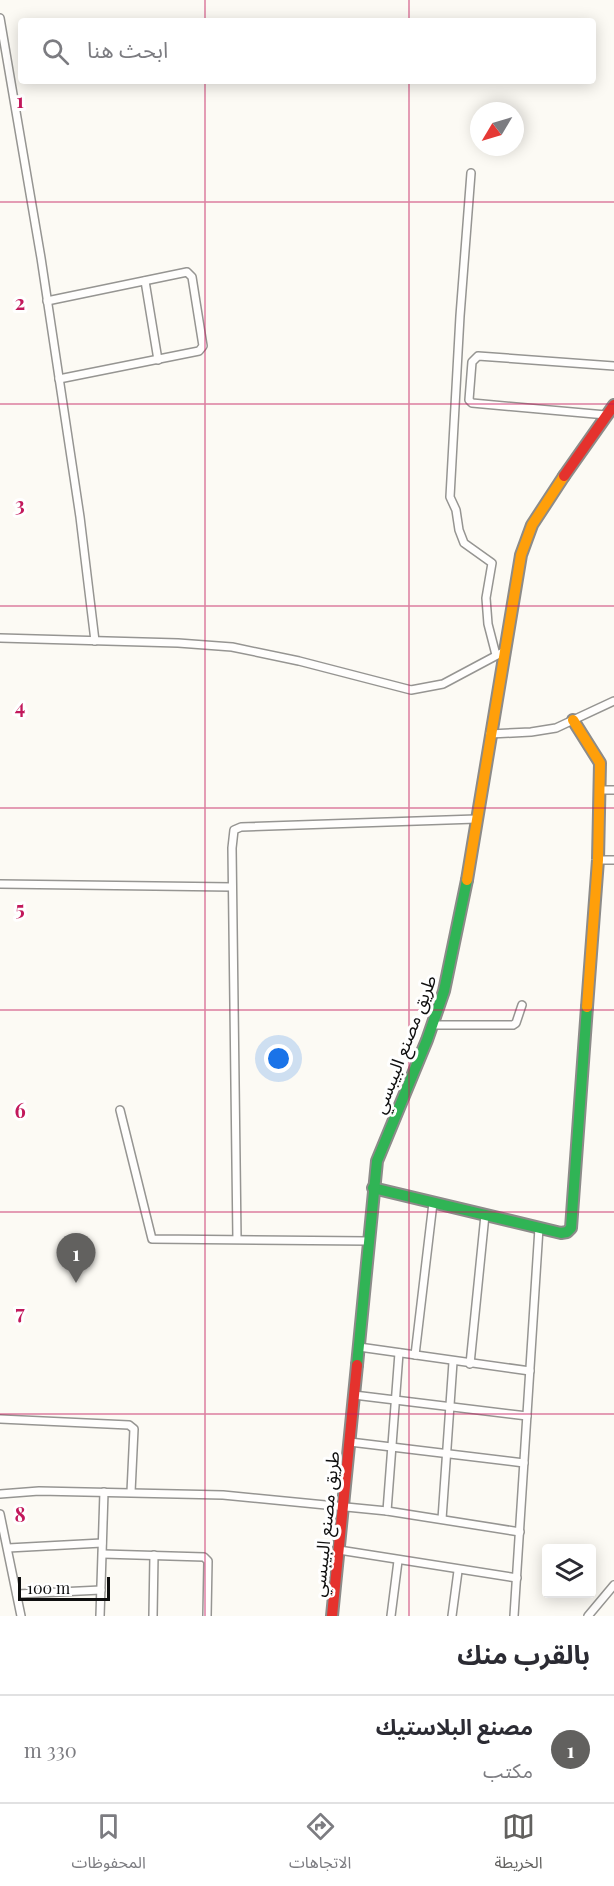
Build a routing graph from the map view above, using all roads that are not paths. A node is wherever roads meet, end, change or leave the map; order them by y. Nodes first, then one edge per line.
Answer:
1 (0, 18) edge
2 (471, 173) dead end
3 (145, 281) junction
4 (47, 301) junction
5 (158, 360) junction
6 (614, 366) edge
7 (59, 379) junction
8 (614, 405) edge
9 (606, 415) junction
10 (0, 638) edge
11 (95, 641) junction
12 (500, 653) junction
13 (614, 701) edge
14 (573, 720) junction
15 (490, 734) junction
16 (600, 790) junction
17 (614, 790) edge
18 (476, 819) junction
19 (598, 860) junction
20 (614, 860) edge
21 (0, 884) edge
22 (232, 887) junction
23 (522, 1005) dead end
24 (433, 1024) junction
25 (120, 1110) dead end
26 (373, 1188) junction
27 (432, 1203) junction
28 (485, 1215) junction
29 (539, 1228) junction
30 (237, 1239) junction
31 (368, 1240) junction
32 (359, 1347) junction
33 (399, 1353) junction
34 (415, 1355) junction
35 (453, 1362) junction
36 (470, 1364) junction
37 (530, 1371) junction
38 (354, 1395) junction
39 (396, 1399) junction
40 (450, 1408) junction
41 (527, 1416) junction
42 (0, 1419) edge
43 (350, 1442) junction
44 (393, 1446) junction
45 (447, 1452) junction
46 (524, 1463) junction
47 (104, 1492) junction
48 (131, 1492) junction
49 (0, 1494) edge
50 (344, 1506) junction
51 (387, 1511) junction
52 (0, 1514) edge
53 (442, 1519) junction
54 (520, 1532) junction
55 (102, 1543) junction
56 (8, 1548) junction
57 (339, 1550) junction
58 (103, 1554) junction
59 (154, 1555) junction
60 (398, 1561) junction
61 (458, 1571) junction
62 (517, 1578) junction
63 (614, 1585) edge
64 (101, 1590) junction
65 (17, 1594) junction
66 (21, 1616) edge
67 (100, 1616) edge
68 (153, 1616) edge
69 (207, 1616) edge
70 (332, 1616) edge
71 (391, 1616) edge
72 (452, 1616) edge
73 (514, 1616) edge
74 (588, 1616) edge

1 - 4 street
2 - 12 street
3 - 4 street
3 - 5 street
3 - 5 street
4 - 7 street
5 - 7 street
6 - 9 street
7 - 11 street
8 - 9 main road, طريق مصنع البيبسي
9 - 12 main road, طريق مصنع البيبسي
10 - 11 street
11 - 12 street
12 - 15 main road, طريق مصنع البيبسي
13 - 14 street
14 - 15 street
14 - 16 main road
15 - 18 main road, طريق مصنع البيبسي
16 - 17 street
16 - 19 main road
18 - 22 street
18 - 24 main road, طريق مصنع البيبسي
19 - 20 street
19 - 29 main road
21 - 22 street
22 - 30 street
23 - 24 street
24 - 26 main road, طريق مصنع البيبسي
25 - 30 street
26 - 27 main road
26 - 31 main road, طريق مصنع البيبسي
27 - 28 main road
27 - 34 street
28 - 29 main road
28 - 36 street
29 - 37 street
30 - 31 street
31 - 32 main road, طريق مصنع البيبسي
32 - 33 street
32 - 38 main road, طريق مصنع البيبسي
33 - 34 street
33 - 39 street
34 - 35 street
35 - 36 street
35 - 40 street
36 - 37 street
37 - 41 street
38 - 39 street
38 - 43 main road, طريق مصنع البيبسي
39 - 40 street
39 - 44 street
40 - 41 street
40 - 45 street
41 - 46 street
42 - 48 street
43 - 44 street
43 - 50 main road, طريق مصنع البيبسي
44 - 45 street
44 - 51 street
45 - 46 street
45 - 53 street
46 - 54 street
47 - 48 street
47 - 49 street
47 - 55 street
48 - 50 street
50 - 51 street
50 - 57 main road, طريق مصنع البيبسي
51 - 53 street
52 - 56 street
53 - 54 street
54 - 62 street
55 - 56 street
55 - 58 street
56 - 65 street
57 - 60 street
57 - 70 main road, طريق مصنع البيبسي
58 - 59 street
58 - 64 street
59 - 68 street
59 - 69 street
60 - 61 street
60 - 71 street
61 - 62 street
61 - 72 street
62 - 73 street
63 - 74 street
64 - 65 street
64 - 67 street
65 - 66 street

